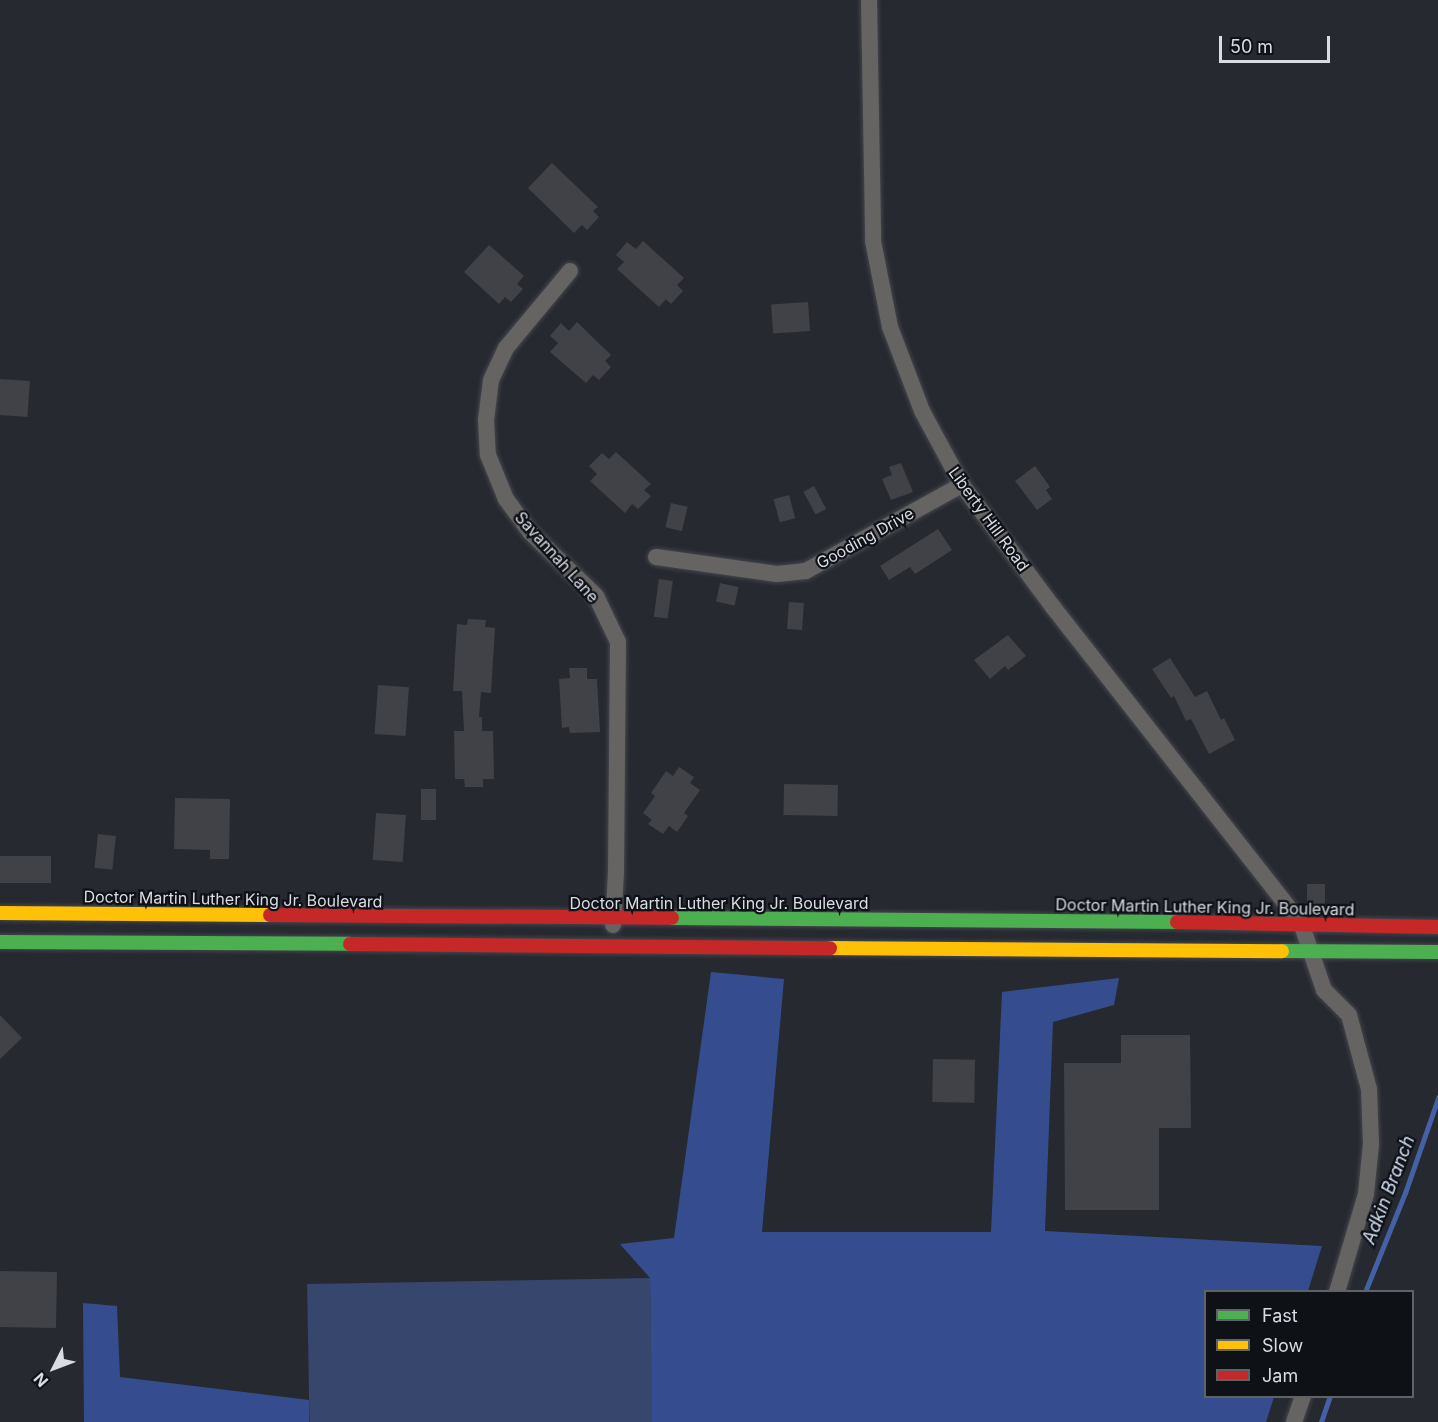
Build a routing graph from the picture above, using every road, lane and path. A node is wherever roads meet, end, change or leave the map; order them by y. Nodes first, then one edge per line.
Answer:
1 (869, 0) edge
2 (570, 271) dead end
3 (962, 485) junction
4 (656, 556) dead end
5 (0, 913) edge
6 (613, 918) junction
7 (1301, 923) junction
8 (1438, 927) edge
9 (0, 942) edge
10 (613, 944) junction
11 (1310, 951) junction
12 (1438, 952) edge
13 (1338, 1290) edge
14 (1302, 1398) edge
15 (1294, 1422) edge

1 - 3 street, Liberty Hill Road
2 - 6 street, Savannah Lane
3 - 4 street, Gooding Drive
3 - 7 street, Liberty Hill Road
5 - 6 highway, Doctor Martin Luther King Jr. Boulevard
6 - 7 highway, Doctor Martin Luther King Jr. Boulevard
6 - 10 street, Savannah Lane
7 - 8 highway, Doctor Martin Luther King Jr. Boulevard
7 - 11 street
9 - 10 highway
10 - 11 highway
11 - 12 highway
11 - 13 street
14 - 15 street

